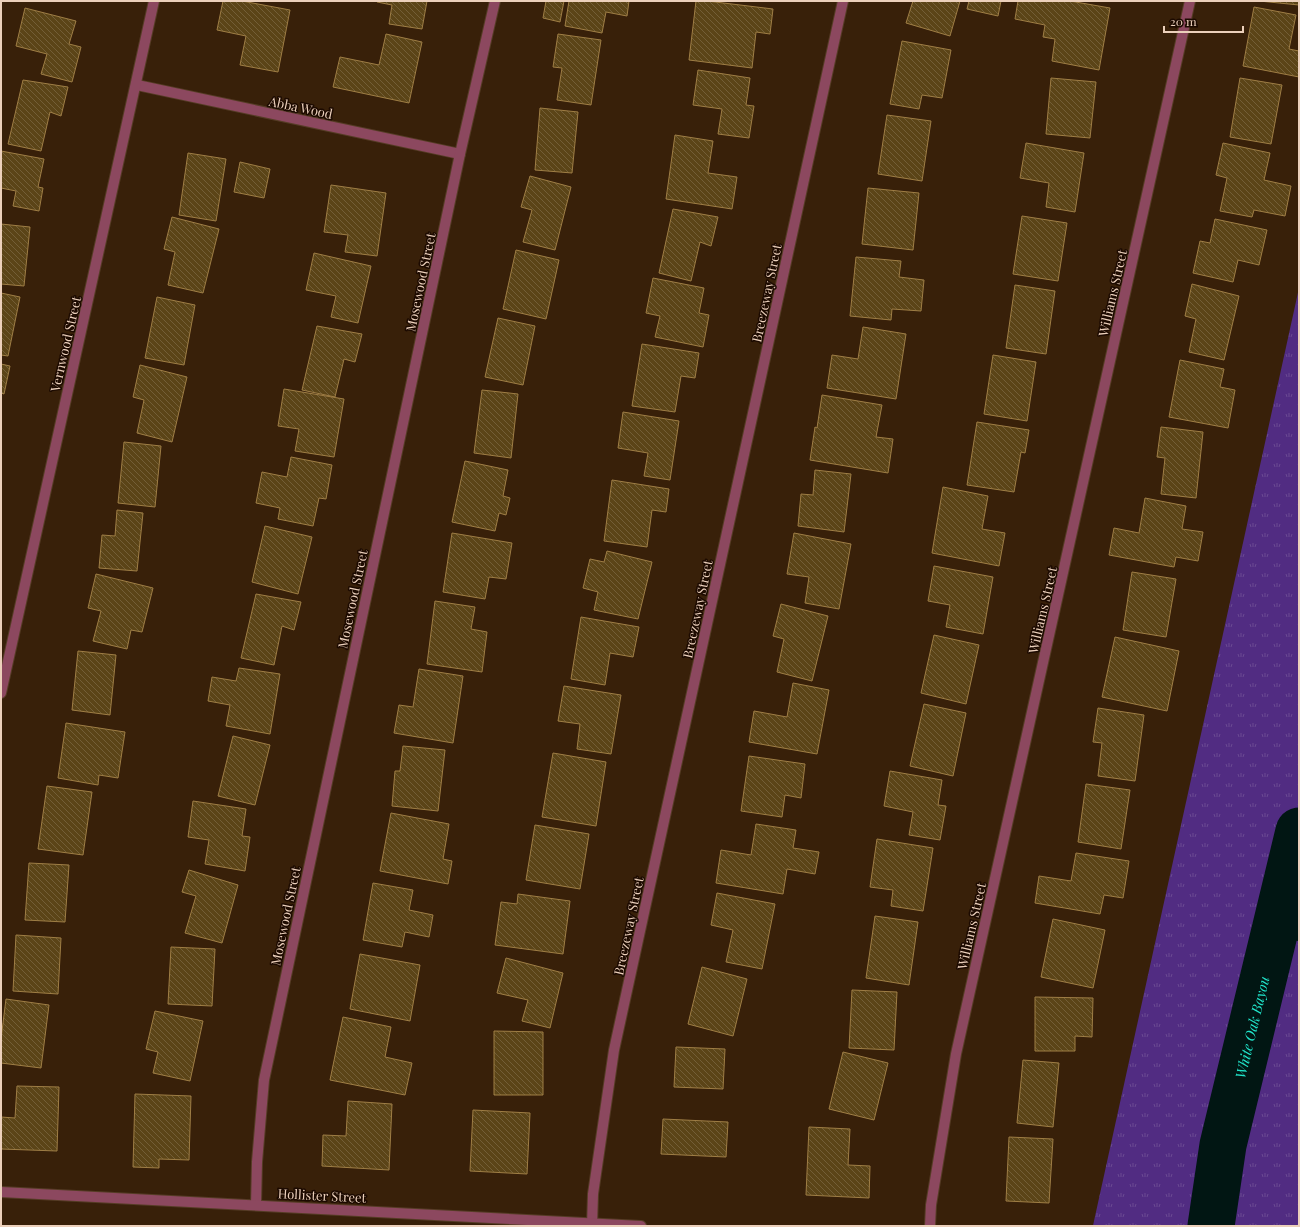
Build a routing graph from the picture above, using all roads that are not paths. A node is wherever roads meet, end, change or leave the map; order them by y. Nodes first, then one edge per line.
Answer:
1 (154, 1) edge
2 (495, 1) edge
3 (843, 1) edge
4 (1190, 1) edge
5 (136, 85) junction
6 (460, 154) junction
7 (1, 692) edge
8 (1, 1192) edge
9 (256, 1205) junction
10 (592, 1225) edge
11 (640, 1226) edge
12 (930, 1226) edge

1 - 5 street, Vernwood Street
2 - 6 street, Mosewood Street
3 - 10 street, Breezeway Street
4 - 12 street, Williams Street
5 - 6 street, Abba Wood
5 - 7 street, Vernwood Street
6 - 9 street, Mosewood Street
8 - 9 street, Hollister Street
9 - 10 street, Hollister Street
10 - 11 street, Hollister Street

